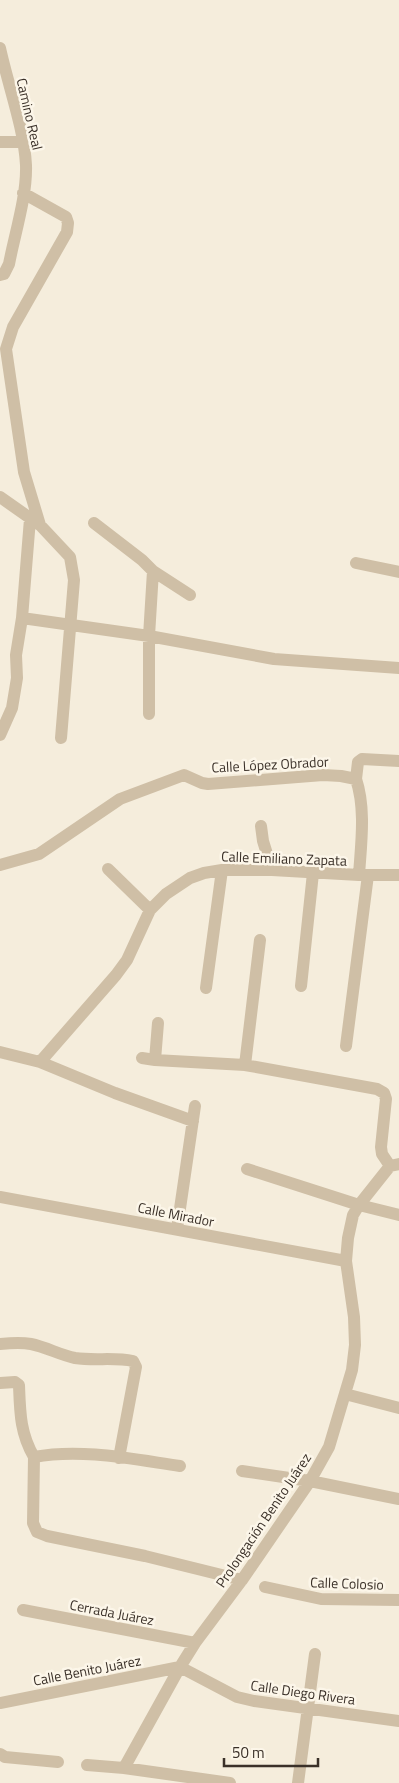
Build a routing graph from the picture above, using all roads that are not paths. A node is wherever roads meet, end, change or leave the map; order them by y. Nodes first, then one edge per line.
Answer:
1 (0, 48) edge
2 (3, 78) edge
3 (0, 142) edge
4 (23, 142) junction
5 (23, 194) junction
6 (2, 274) edge
7 (0, 497) edge
8 (35, 522) junction
9 (94, 524) dead end
10 (356, 563) dead end
11 (153, 571) junction
12 (399, 572) edge
13 (190, 595) dead end
14 (22, 618) junction
15 (70, 625) junction
16 (149, 636) junction
17 (399, 668) edge
18 (149, 714) dead end
19 (0, 735) edge
20 (61, 738) dead end
21 (399, 760) edge
22 (356, 779) junction
23 (261, 826) dead end
24 (0, 865) edge
25 (108, 869) dead end
26 (222, 870) junction
27 (272, 870) junction
28 (313, 873) junction
29 (399, 874) edge
30 (363, 875) junction
31 (150, 910) junction
32 (260, 940) dead end
33 (301, 986) dead end
34 (206, 988) dead end
35 (158, 1023) dead end
36 (346, 1046) dead end
37 (0, 1052) edge
38 (40, 1062) junction
39 (245, 1065) junction
40 (195, 1106) dead end
41 (193, 1120) junction
42 (395, 1165) edge
43 (248, 1169) dead end
44 (0, 1197) edge
45 (359, 1205) junction
46 (399, 1215) edge
47 (177, 1229) junction
48 (346, 1261) junction
49 (0, 1344) edge
50 (0, 1383) edge
51 (346, 1394) junction
52 (399, 1408) edge
53 (34, 1457) junction
54 (119, 1458) junction
55 (180, 1466) dead end
56 (242, 1471) dead end
57 (310, 1481) junction
58 (399, 1499) edge
59 (242, 1580) junction
60 (265, 1587) dead end
61 (399, 1600) edge
62 (23, 1610) dead end
63 (195, 1643) junction
64 (315, 1654) dead end
65 (180, 1667) junction
66 (0, 1703) edge
67 (309, 1708) junction
68 (399, 1721) edge
69 (0, 1754) edge
70 (58, 1762) dead end
71 (87, 1765) dead end
72 (124, 1768) junction
73 (176, 1779) edge
74 (230, 1783) edge
75 (298, 1783) edge

1 - 2 street, Camino Real
2 - 4 street, Camino Real
3 - 4 street
4 - 5 street, Camino Real
5 - 6 street, Camino Real
5 - 8 street
7 - 8 street
8 - 14 street
8 - 15 street
9 - 11 street
10 - 12 street
11 - 13 street
11 - 16 street
14 - 15 street
14 - 19 street
15 - 16 street
15 - 20 street
16 - 17 street
16 - 18 street
21 - 22 street
22 - 24 street, Calle López Obrador
22 - 30 street
23 - 27 street
25 - 31 street
26 - 27 street, Calle Emiliano Zapata
26 - 31 street, Calle Emiliano Zapata
26 - 34 street
27 - 28 street, Calle Emiliano Zapata
28 - 30 street, Calle Emiliano Zapata
28 - 33 street
29 - 30 street, Calle Emiliano Zapata
30 - 36 street
31 - 38 street
32 - 39 street
35 - 39 street
37 - 38 street
38 - 41 street
39 - 42 street
40 - 41 street
41 - 47 street
42 - 45 street
43 - 45 street
44 - 47 street, Calle Mirador
45 - 46 street
45 - 48 street
47 - 48 street, Calle Mirador
48 - 51 street, Prolongación Benito Juárez
49 - 54 street
50 - 53 street
51 - 52 street
51 - 57 street, Prolongación Benito Juárez
53 - 54 street
53 - 59 street
54 - 55 street
56 - 57 street
57 - 58 street
57 - 59 street, Prolongación Benito Juárez
59 - 63 street, Prolongación Benito Juárez
60 - 61 street, Calle Colosio
62 - 63 street, Cerrada Juárez
63 - 65 street, Prolongación Benito Juárez
64 - 67 street
65 - 66 street, Calle Benito Juárez
65 - 67 street, Calle Diego Rivera
65 - 72 street, Prolongación Benito Juárez
67 - 68 street, Calle Diego Rivera
67 - 75 street
69 - 70 street
71 - 72 street
72 - 73 street
73 - 74 street

